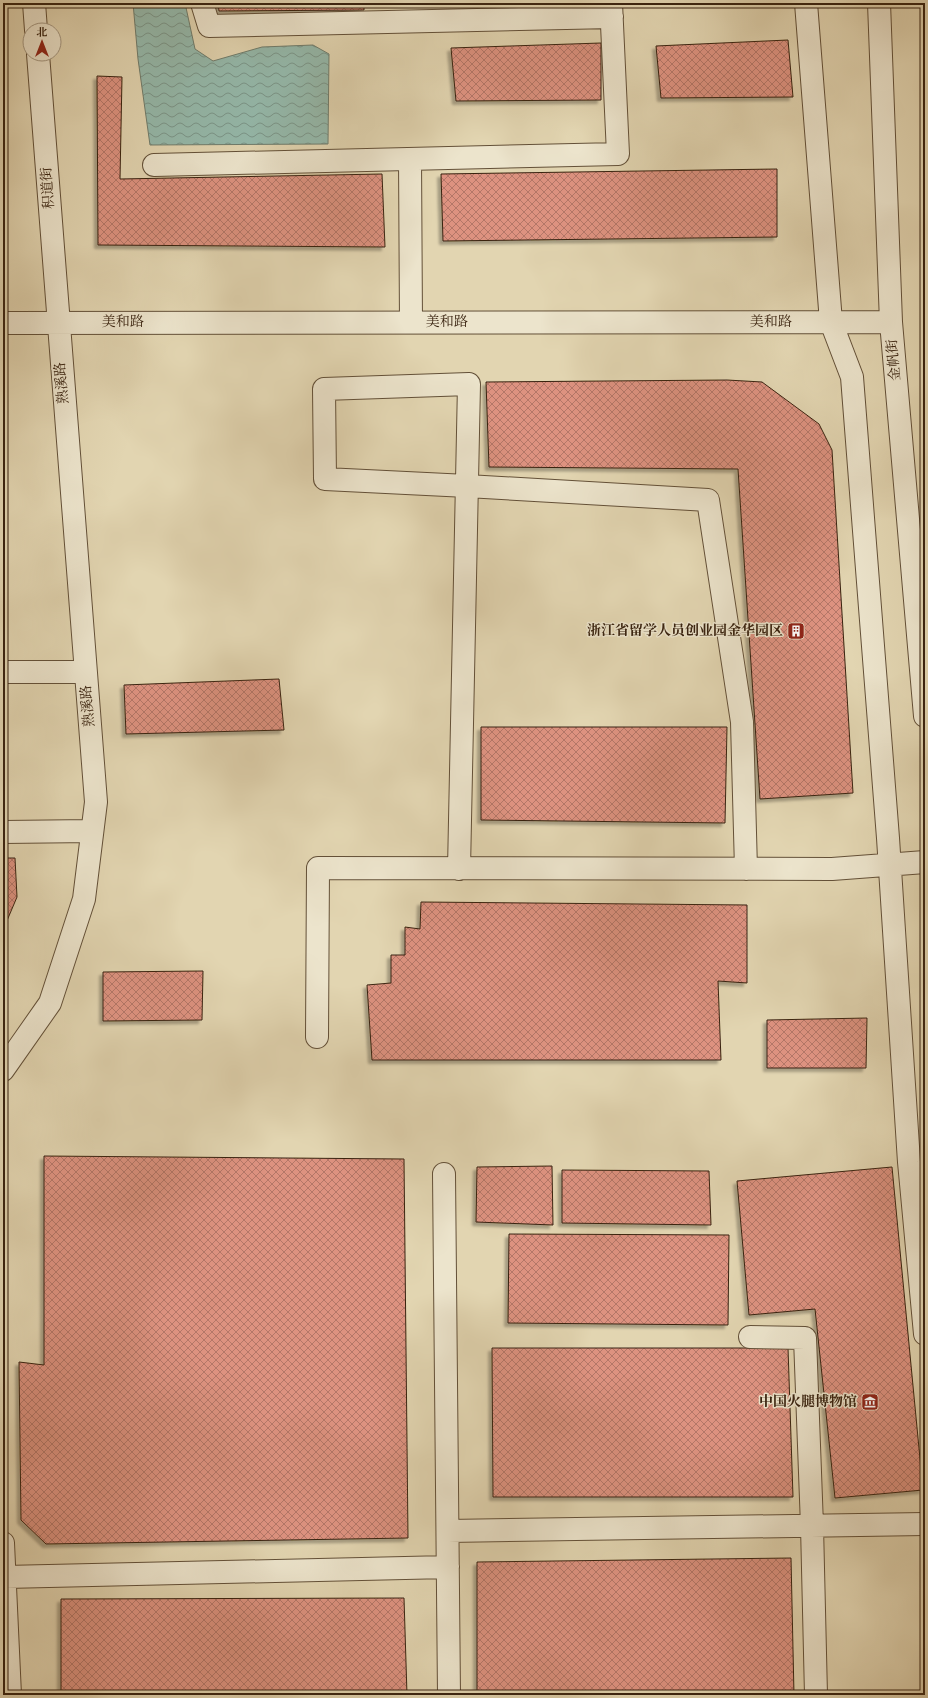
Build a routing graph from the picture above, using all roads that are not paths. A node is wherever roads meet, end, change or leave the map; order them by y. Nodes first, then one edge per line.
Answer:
1 (34, 3) edge
2 (202, 3) edge
3 (806, 3) edge
4 (879, 3) edge
5 (612, 10) edge
6 (35, 22) edge
7 (39, 62) edge
8 (410, 159) junction
9 (154, 165) dead end
10 (3, 322) edge
11 (58, 322) junction
12 (411, 322) junction
13 (831, 322) junction
14 (891, 322) junction
15 (467, 486) junction
16 (3, 672) edge
17 (85, 672) junction
18 (925, 716) edge
19 (92, 831) junction
20 (3, 832) edge
21 (925, 862) edge
22 (890, 865) junction
23 (459, 869) junction
24 (746, 869) junction
25 (317, 1037) dead end
26 (3, 1070) edge
27 (444, 1174) dead end
28 (925, 1334) edge
29 (750, 1337) dead end
30 (925, 1524) edge
31 (812, 1526) junction
32 (448, 1531) junction
33 (3, 1542) edge
34 (448, 1567) junction
35 (5, 1577) junction
36 (10, 1695) edge
37 (449, 1695) edge
38 (816, 1695) edge

1 - 6 street
2 - 5 street
3 - 13 street
4 - 14 street, 金帆街
5 - 8 street
7 - 11 street, 积道街
8 - 9 street
8 - 12 street
10 - 11 street, 美和路
11 - 12 street, 美和路
11 - 17 street, 熟溪路
12 - 13 street, 美和路
13 - 14 street, 美和路
13 - 22 street
14 - 18 street, 金帆街
15 - 15 street
15 - 23 street
15 - 24 street
16 - 17 street
17 - 19 street, 熟溪路
19 - 20 street
19 - 26 street, 熟溪路
21 - 22 street
22 - 24 street
22 - 28 street
23 - 24 street
23 - 25 street
27 - 32 street
29 - 31 street
30 - 31 street
31 - 32 street
31 - 38 street
32 - 34 street
33 - 35 street
34 - 35 street
34 - 37 street
35 - 36 street

